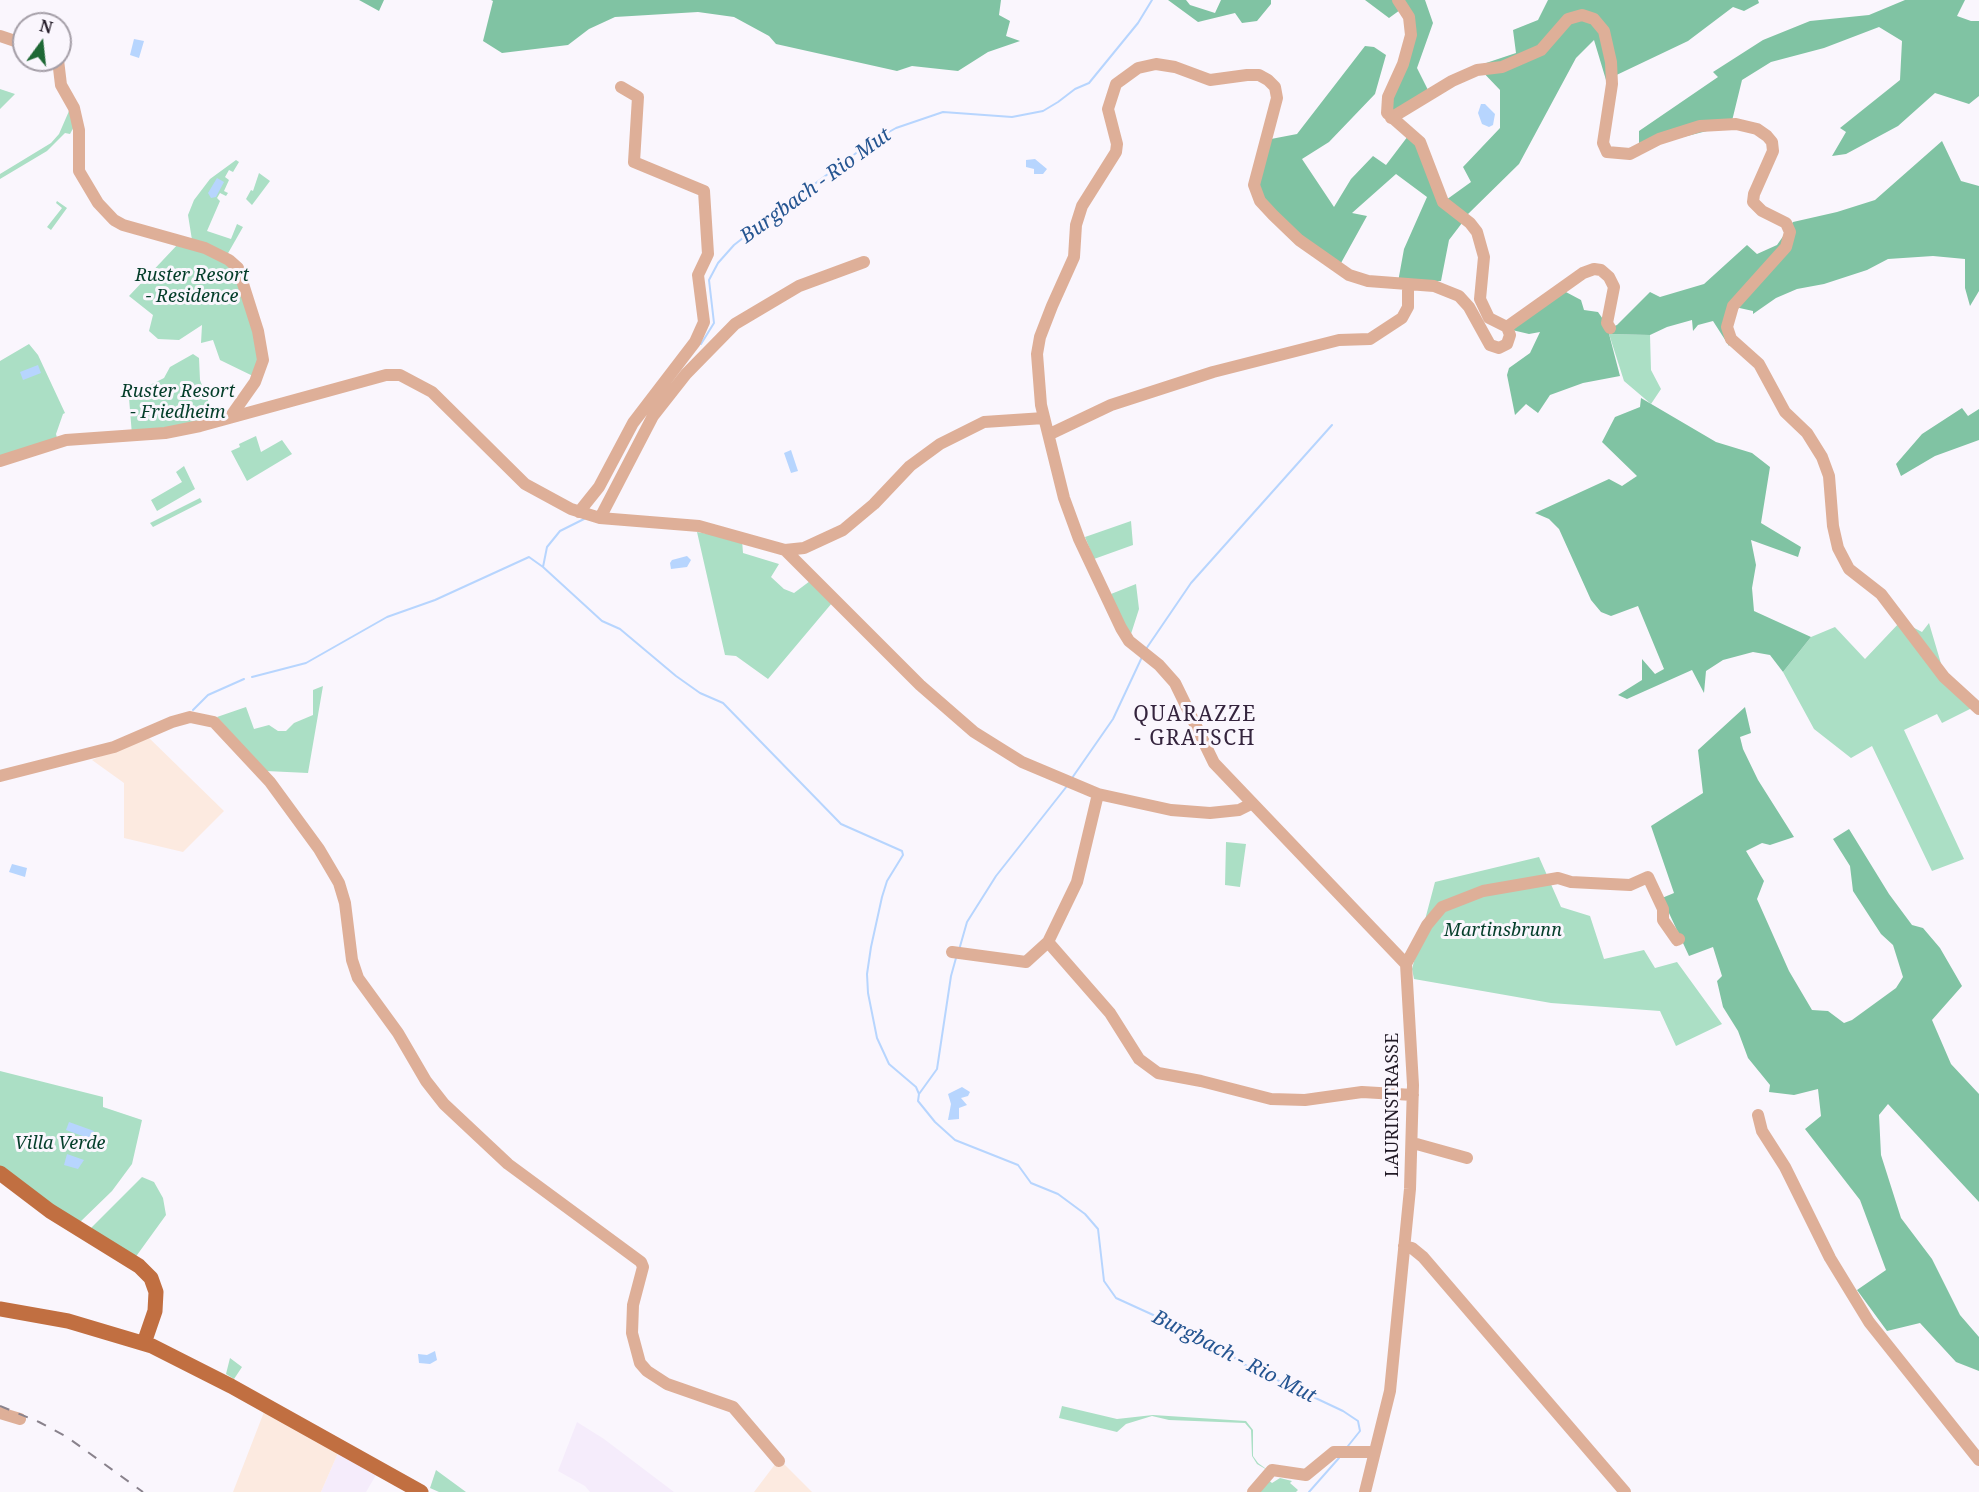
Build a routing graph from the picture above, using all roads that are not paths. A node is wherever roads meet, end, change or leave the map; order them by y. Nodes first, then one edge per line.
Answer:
1 (1398, 0) edge
2 (59, 72) edge
3 (621, 87) dead end
4 (1391, 118) junction
5 (864, 262) dead end
6 (1408, 285) junction
7 (1507, 327) junction
8 (1610, 328) dead end
9 (231, 416) junction
10 (1044, 418) junction
11 (1050, 434) junction
12 (0, 461) edge
13 (579, 512) junction
14 (600, 518) junction
15 (785, 550) junction
16 (1979, 709) edge
17 (0, 776) edge
18 (1098, 794) junction
19 (1251, 804) junction
20 (1679, 939) dead end
21 (1048, 942) junction
22 (957, 953) dead end
23 (1406, 964) junction
24 (1413, 1095) junction
25 (1758, 1115) dead end
26 (1413, 1143) junction
27 (1467, 1158) dead end
28 (0, 1173) edge
29 (1404, 1246) junction
30 (0, 1310) edge
31 (144, 1343) junction
32 (0, 1413) edge
33 (20, 1419) dead end
34 (1373, 1452) junction
35 (1979, 1460) edge
36 (778, 1461) dead end
37 (421, 1492) edge
38 (1253, 1492) edge
39 (1365, 1492) edge
40 (1625, 1492) edge

1 - 4 street
2 - 9 street
3 - 13 street
4 - 7 street
4 - 16 street
5 - 14 street
6 - 7 street
6 - 10 street
6 - 11 street
7 - 8 street
9 - 12 street
9 - 13 street
10 - 11 street
10 - 15 street
11 - 19 street
13 - 14 street
14 - 15 street
15 - 18 street
17 - 36 street
18 - 19 street
18 - 21 street
19 - 23 street
20 - 23 street
21 - 22 street
21 - 24 street
23 - 24 street, LAURINSTRASSE
24 - 26 street, LAURINSTRASSE
25 - 35 street
26 - 27 street
26 - 29 street, LAURINSTRASSE
28 - 31 main road
29 - 34 street, LAURINSTRASSE
29 - 40 street
30 - 31 main road
31 - 37 main road
32 - 33 street
34 - 38 street
34 - 39 street, LAURINSTRASSE

